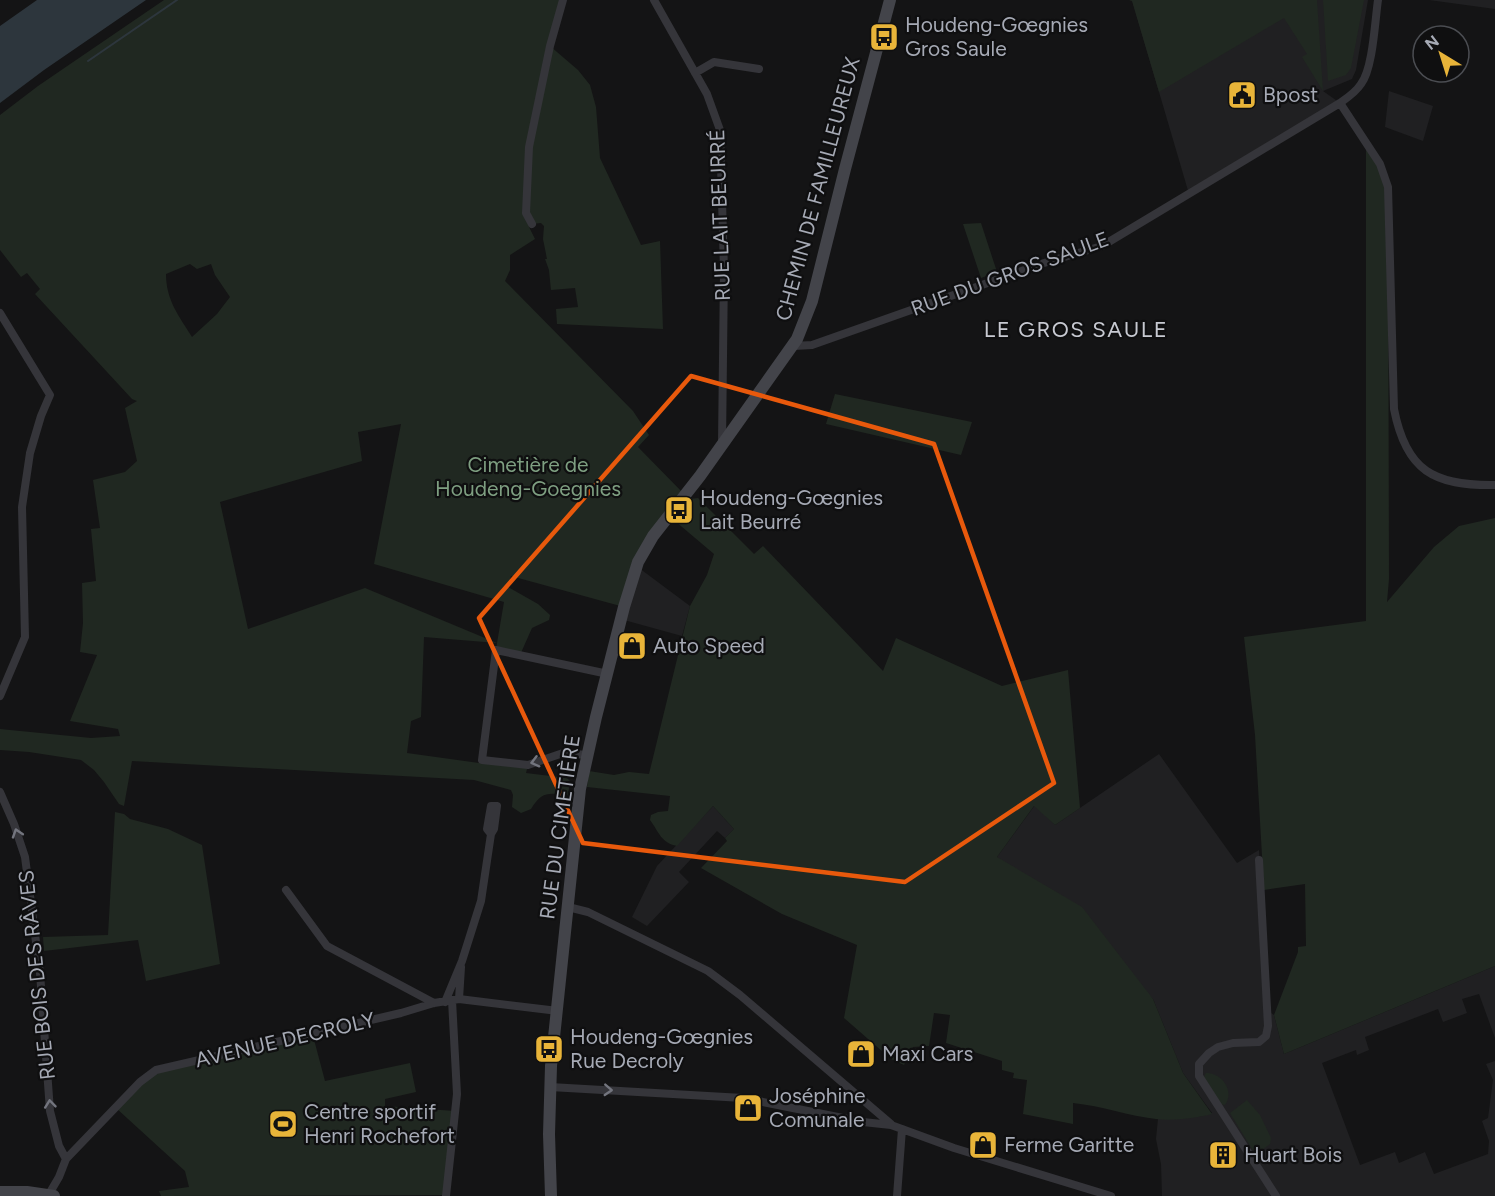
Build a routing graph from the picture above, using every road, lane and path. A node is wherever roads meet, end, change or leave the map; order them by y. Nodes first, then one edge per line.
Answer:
1 (563, 0) edge
2 (654, 0) edge
3 (890, 0) edge
4 (1378, 0) edge
5 (759, 69) dead end
6 (695, 73) junction
7 (1340, 104) junction
8 (532, 224) dead end
9 (0, 313) edge
10 (794, 346) junction
11 (734, 427) joint
12 (722, 445) junction
13 (1495, 484) edge
14 (608, 674) junction
15 (0, 696) edge
16 (587, 755) junction
17 (0, 792) edge
18 (495, 806) dead end
19 (1259, 860) dead end
20 (286, 890) dead end
21 (568, 907) junction
22 (462, 961) junction
23 (452, 1000) junction
24 (434, 1003) junction
25 (558, 1011) junction
26 (550, 1087) junction
27 (891, 1125) junction
28 (902, 1129) junction
29 (66, 1159) junction
30 (0, 1192) edge
31 (21, 1194) edge
32 (51, 1196) edge
33 (446, 1196) edge
34 (551, 1196) edge
35 (897, 1196) edge
36 (1111, 1196) edge
37 (1276, 1196) edge

1 - 8 street
2 - 6 street, RUE LAIT BEURRÉ
3 - 10 street, CHEMIN DE FAMILLEUREUX
4 - 7 street, RUE DU GROS SAULE
5 - 6 street
6 - 12 street, RUE LAIT BEURRÉ
7 - 10 street, RUE DU GROS SAULE
7 - 13 street
9 - 15 street
10 - 11 street, CHEMIN DE FAMILLEUREUX
11 - 12 street, RUE DU CIMETIÈRE
12 - 14 street, RUE DU CIMETIÈRE
14 - 16 street, RUE DU CIMETIÈRE
16 -> 14 street
16 - 21 street, RUE DU CIMETIÈRE
29 -> 17 street, RUE BOIS DES RÂVES
18 - 22 street
19 - 37 street
20 - 24 street
21 - 25 street, RUE DU CIMETIÈRE
21 - 27 street
22 - 23 street
22 - 23 street
23 - 24 street, AVENUE DECROLY
23 - 25 street, AVENUE DECROLY
23 - 33 street
24 - 29 street, AVENUE DECROLY
25 - 26 street, RUE DU CIMETIÈRE
26 -> 27 street
26 - 34 street, RUE DU CIMETIÈRE
27 - 28 street
28 - 35 street
28 - 36 street
29 - 32 street, AVENUE DECROLY
30 - 31 street
31 - 32 street

